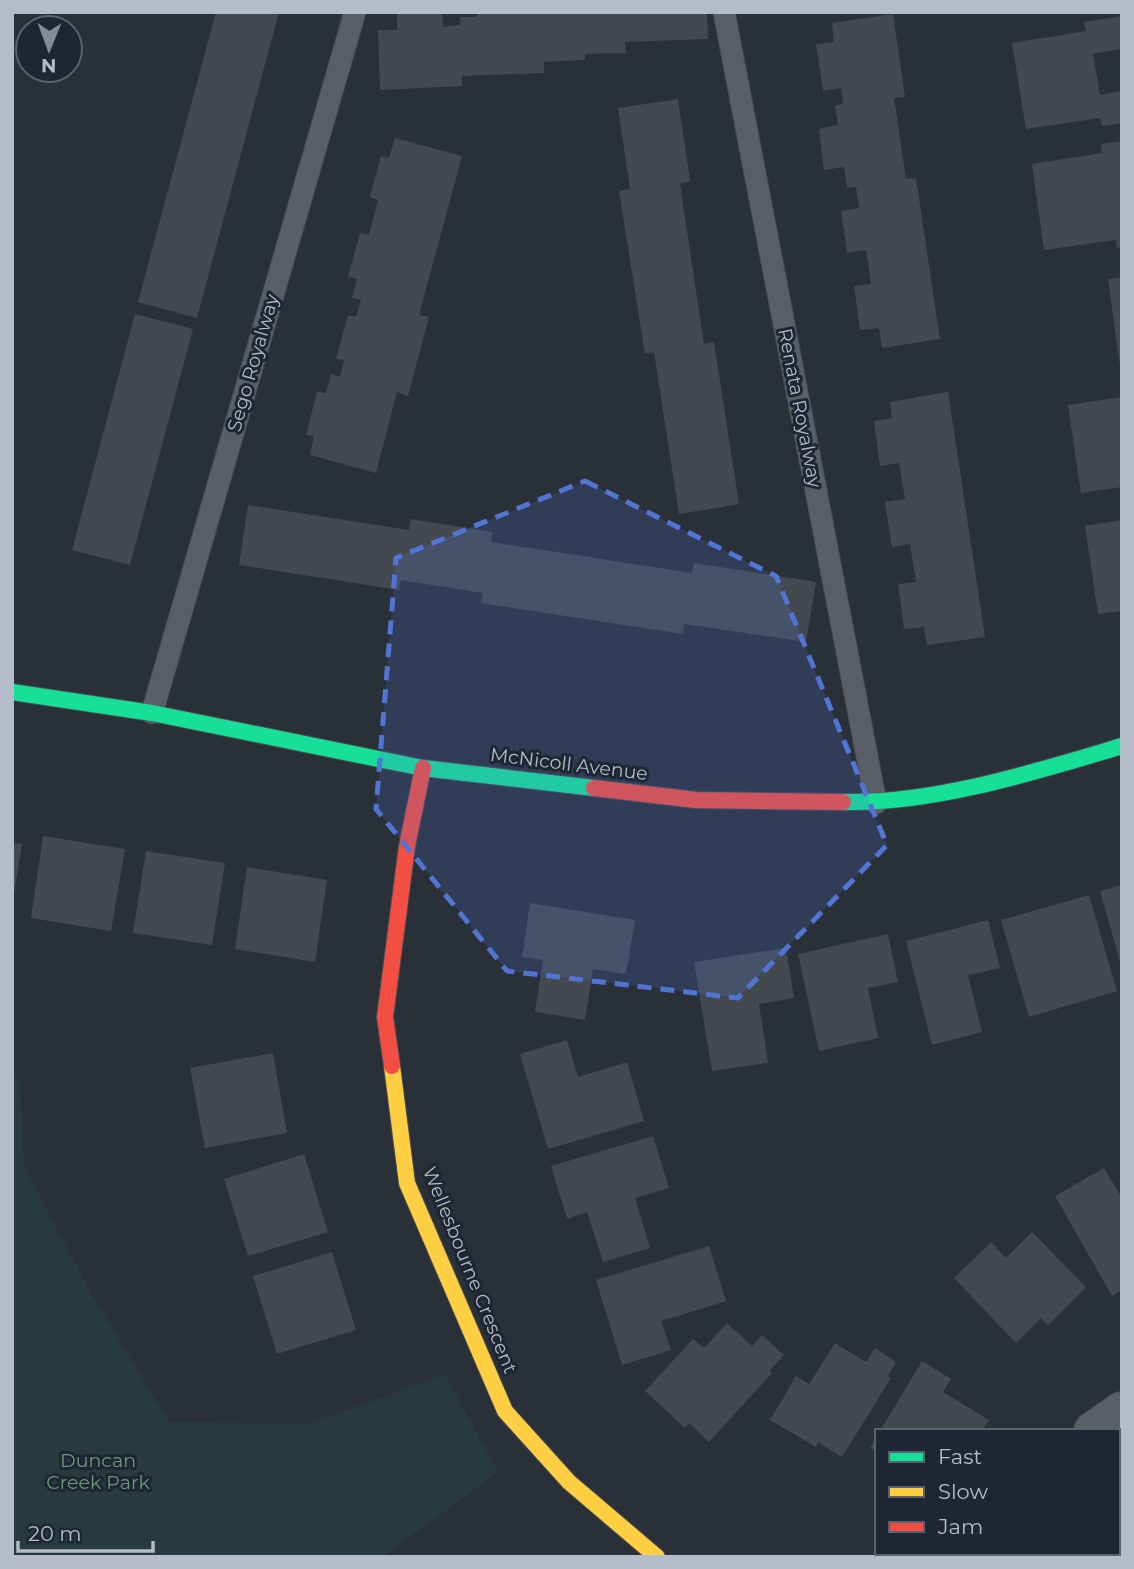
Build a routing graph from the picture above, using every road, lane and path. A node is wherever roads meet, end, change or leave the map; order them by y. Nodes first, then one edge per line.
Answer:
1 (355, 12) edge
2 (724, 12) edge
3 (12, 692) edge
4 (152, 713) junction
5 (1122, 746) edge
6 (423, 768) junction
7 (876, 803) junction
8 (1122, 1412) edge
9 (1096, 1429) edge
10 (657, 1557) edge

1 - 4 lane, Sego Royalway
2 - 7 lane, Renata Royalway
3 - 4 street, McNicoll Avenue
4 - 6 street, McNicoll Avenue
5 - 7 street, McNicoll Avenue
6 - 7 street, McNicoll Avenue
6 - 10 street, Wellesbourne Crescent
8 - 9 street

